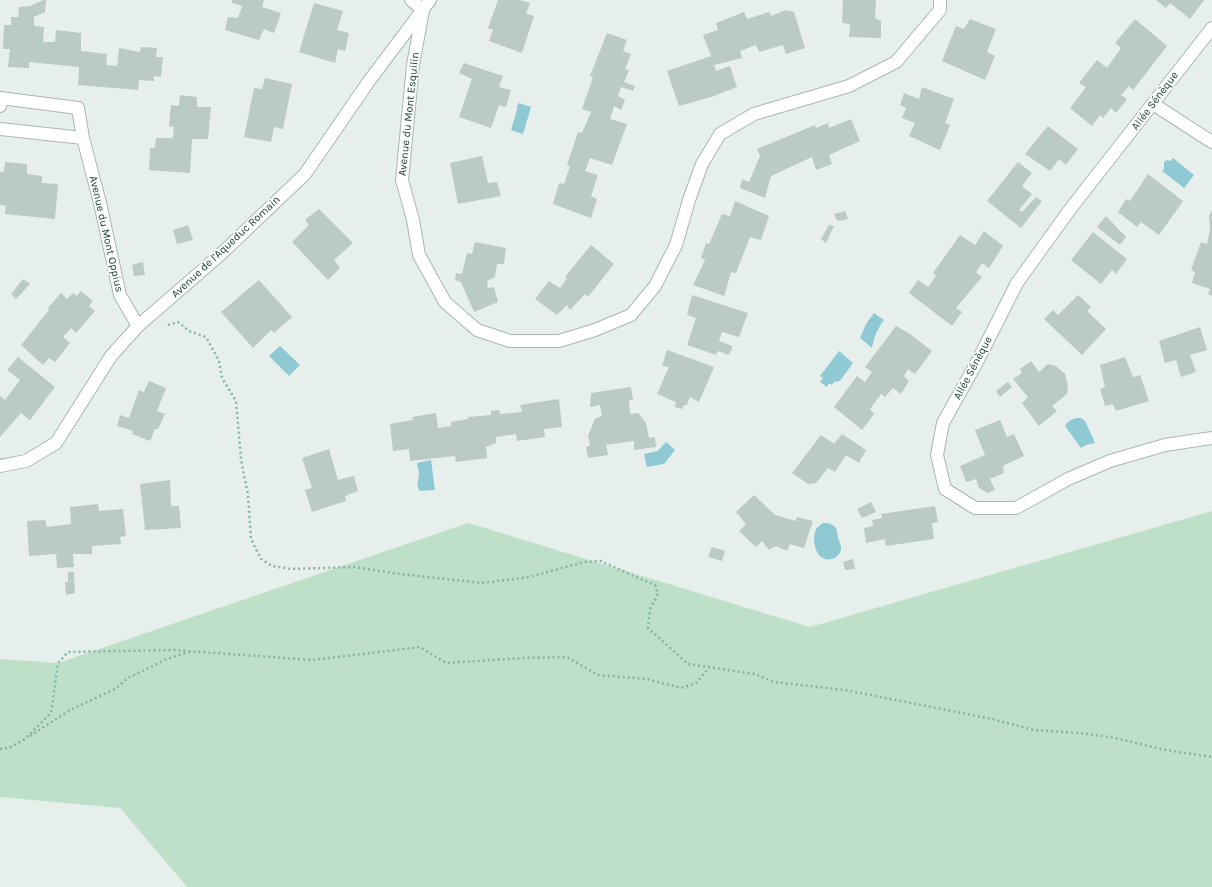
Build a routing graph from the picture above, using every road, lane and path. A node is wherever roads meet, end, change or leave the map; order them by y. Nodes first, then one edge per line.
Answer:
1 (411, 0) edge
2 (940, 0) edge
3 (427, 5) edge
4 (1212, 28) edge
5 (1153, 104) junction
6 (0, 106) edge
7 (0, 128) edge
8 (83, 138) junction
9 (1212, 142) edge
10 (151, 315) junction
11 (138, 326) junction
12 (1212, 438) edge
13 (0, 466) edge
14 (191, 651) junction
15 (709, 667) junction
16 (25, 739) junction
17 (0, 749) edge
18 (1212, 757) edge

1 - 3 street
2 - 3 street, Avenue du Mont Esquilin
3 - 10 street, Avenue de l'Aqueduc Romain
4 - 5 street, Allée Sénèque
5 - 9 street
5 - 12 street, Allée Sénèque
6 - 8 street, Avenue du Mont Oppius
7 - 8 street
8 - 11 street, Avenue du Mont Oppius
10 - 11 street, Avenue de l'Aqueduc Romain
10 - 15 path
11 - 13 street, Avenue de l'Aqueduc Romain
14 - 15 path
14 - 16 path
14 - 16 path
15 - 18 path
16 - 17 path

